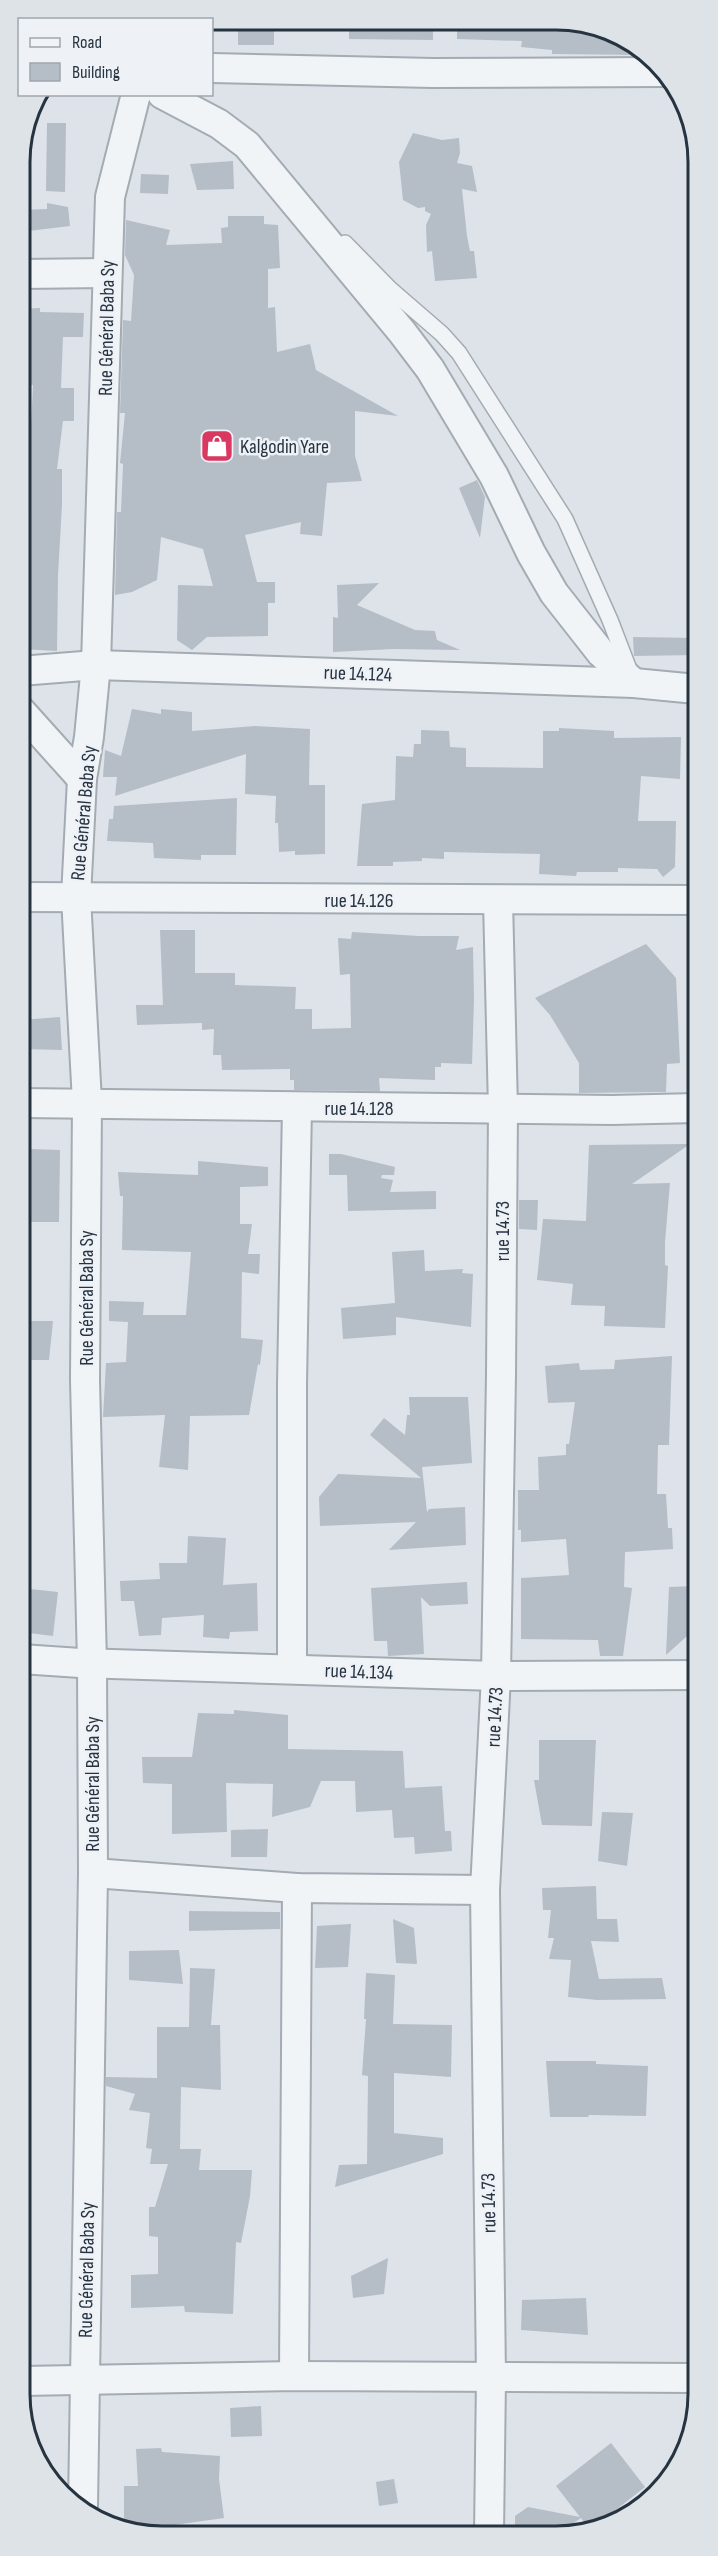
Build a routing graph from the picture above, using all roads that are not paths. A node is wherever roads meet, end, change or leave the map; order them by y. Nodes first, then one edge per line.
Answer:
1 (213, 68) edge
2 (652, 72) edge
3 (135, 96) edge
4 (166, 96) edge
5 (287, 194) junction
6 (30, 273) edge
7 (107, 273) junction
8 (96, 665) junction
9 (30, 670) edge
10 (634, 683) junction
11 (688, 688) edge
12 (30, 721) edge
13 (82, 779) junction
14 (30, 897) edge
15 (76, 897) junction
16 (498, 900) junction
17 (688, 900) edge
18 (87, 1102) junction
19 (30, 1103) edge
20 (297, 1107) junction
21 (688, 1107) edge
22 (503, 1109) junction
23 (30, 1660) edge
24 (92, 1663) junction
25 (292, 1668) junction
26 (688, 1675) edge
27 (496, 1676) junction
28 (93, 1873) junction
29 (297, 1888) junction
30 (485, 1890) junction
31 (294, 2376) junction
32 (491, 2378) junction
33 (688, 2378) edge
34 (30, 2381) edge
35 (84, 2381) junction
36 (83, 2500) edge
37 (489, 2526) edge

1 - 2 street
3 - 7 street, Rue Général Baba Sy
4 - 5 street
5 - 10 street
5 - 10 lane
6 - 7 street
7 - 8 street, Rue Général Baba Sy
8 - 9 street, rue 14.124
8 - 10 street, rue 14.124
8 - 13 street, Rue Général Baba Sy
10 - 11 street, rue 14.124
12 - 13 street
13 - 15 street, Rue Général Baba Sy
14 - 15 street, rue 14.126
15 - 16 street, rue 14.126
15 - 18 street, Rue Général Baba Sy
16 - 17 street, rue 14.126
16 - 22 street, rue 14.73
18 - 19 street, rue 14.128
18 - 20 street, rue 14.128
18 - 24 street, Rue Général Baba Sy
20 - 22 street, rue 14.128
20 - 25 street
21 - 22 street, rue 14.128
22 - 27 street, rue 14.73
23 - 24 street, rue 14.134
24 - 25 street, rue 14.134
24 - 28 street, Rue Général Baba Sy
25 - 27 street, rue 14.134
26 - 27 street, rue 14.134
27 - 30 street, rue 14.73
28 - 29 street
28 - 35 street, Rue Général Baba Sy
29 - 30 street
29 - 31 street
30 - 32 street, rue 14.73
31 - 32 street
31 - 35 street
32 - 33 street
32 - 37 street, rue 14.73
34 - 35 street
35 - 36 street, Rue Général Baba Sy

